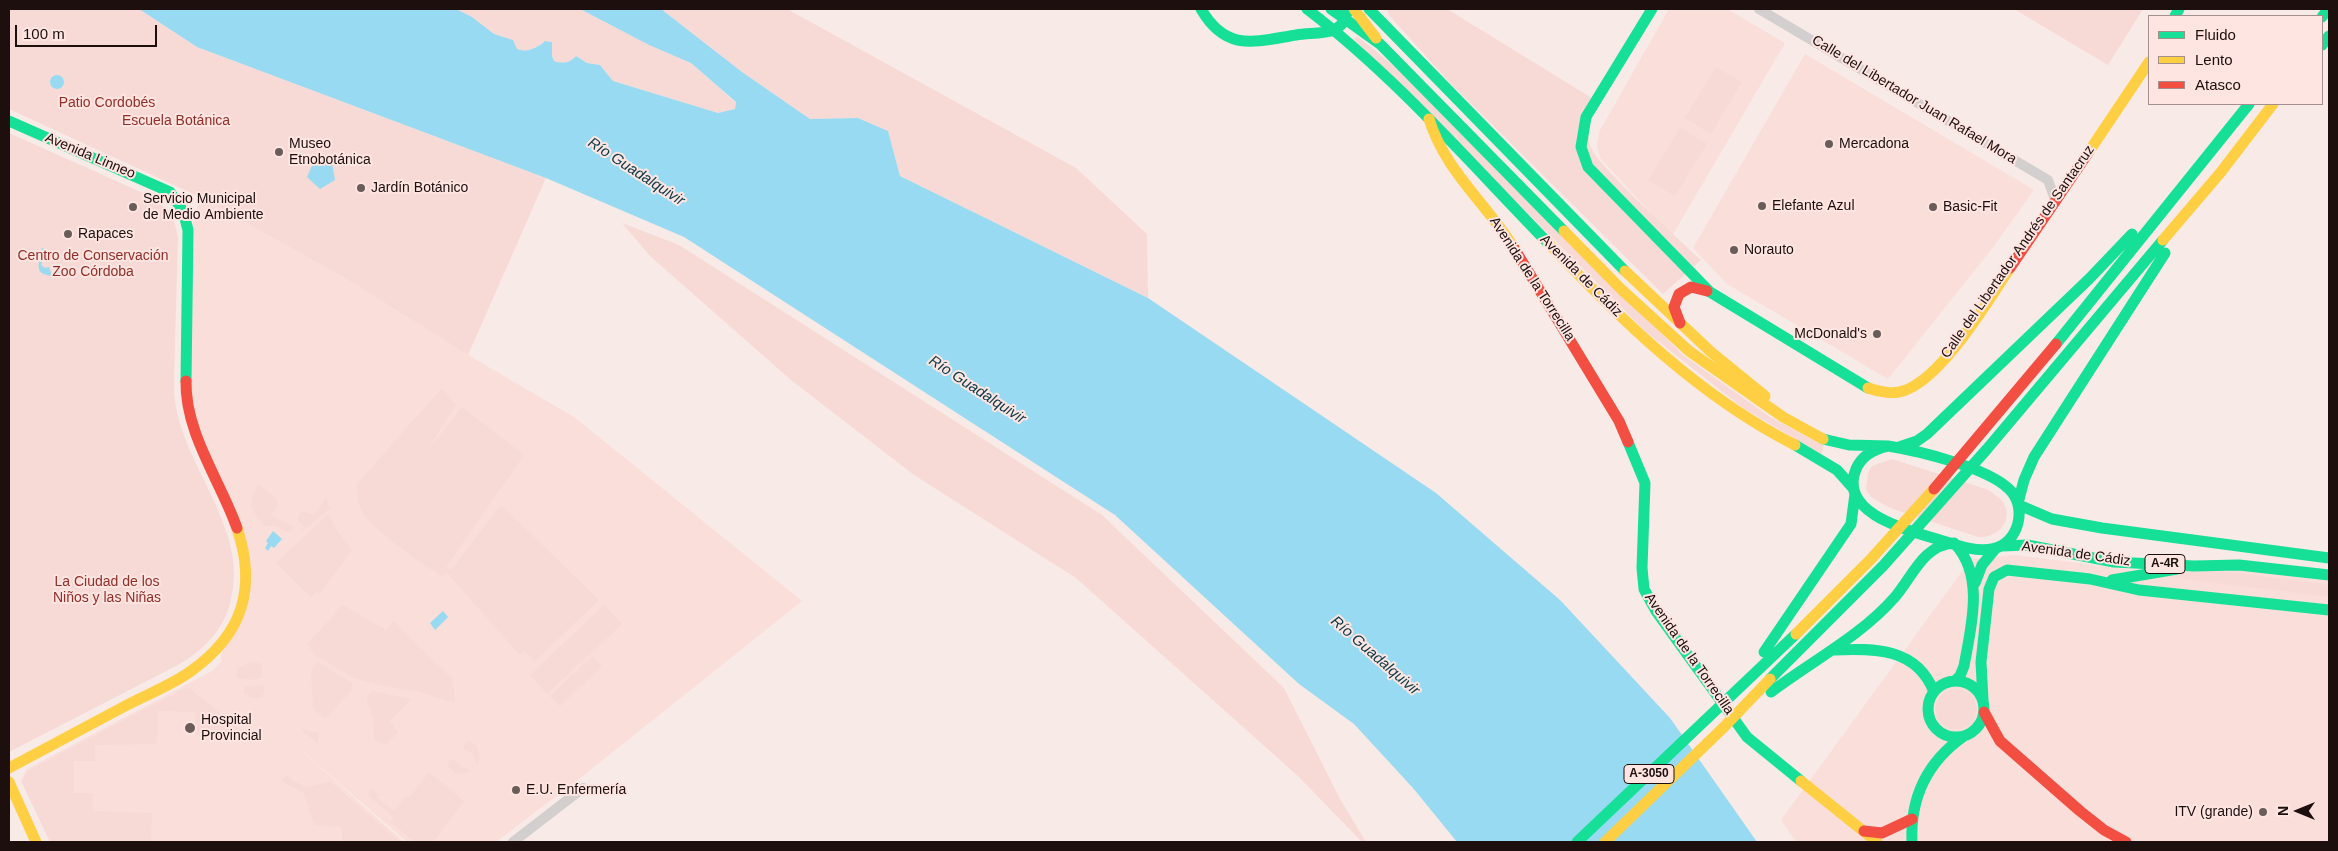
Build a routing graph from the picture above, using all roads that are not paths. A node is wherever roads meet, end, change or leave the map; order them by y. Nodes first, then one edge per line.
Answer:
1 (1201, 9) edge
2 (1306, 9) edge
3 (1331, 9) edge
4 (1354, 9) edge
5 (1369, 9) edge
6 (1652, 9) edge
7 (1759, 9) edge
8 (1347, 14) edge
9 (1335, 30) junction
10 (1380, 44) junction
11 (2148, 64) edge
12 (2248, 105) edge
13 (2272, 105) edge
14 (1429, 119) junction
15 (9, 121) edge
16 (1472, 138) junction
17 (2205, 157) junction
18 (1524, 170) junction
19 (2220, 172) junction
20 (2056, 202) junction
21 (1688, 275) junction
22 (1684, 288) junction
23 (1710, 292) junction
24 (1645, 293) junction
25 (1684, 328) junction
26 (1820, 438) junction
27 (1894, 446) junction
28 (1854, 491) junction
29 (2018, 504) junction
30 (1954, 543) junction
31 (1999, 547) junction
32 (2329, 558) edge
33 (2194, 566) junction
34 (2326, 575) edge
35 (2090, 579) junction
36 (1973, 592) junction
37 (2329, 610) edge
38 (1834, 650) junction
39 (1964, 666) junction
40 (1955, 680) junction
41 (1743, 681) junction
42 (1971, 684) junction
43 (1934, 692) junction
44 (1758, 697) junction
45 (1983, 700) junction
46 (1984, 712) junction
47 (1936, 728) junction
48 (1967, 735) junction
49 (2000, 741) junction
50 (1937, 757) junction
51 (9, 768) edge
52 (9, 782) edge
53 (583, 788) dead end
54 (1912, 819) junction
55 (1864, 831) junction
56 (36, 842) edge
57 (513, 842) edge
58 (1577, 842) edge
59 (1605, 842) edge
60 (1877, 842) edge
61 (1912, 842) edge
62 (2126, 842) edge

1 - 9 main road
2 - 9 main road, Avenida de Cádiz
3 - 8 main road, Avenida de Cádiz
4 - 10 main road, Avenida de Cádiz
5 - 18 main road, Avenida de Cádiz
6 - 21 main road, Calle del Libertador Andrés de Santacruz
7 - 20 street, Calle del Libertador Juan Rafael Mora
8 - 9 main road
8 - 10 main road, Avenida de Cádiz
9 - 14 main road, Avenida de Cádiz
10 - 16 main road, Avenida de Cádiz
11 - 20 main road, Calle del Libertador Andrés de Santacruz
12 - 17 main road
13 - 19 main road
14 - 28 main road, Avenida de Cádiz
14 - 55 main road, Avenida de la Torrecilla
15 - 51 main road, Avenida Linneo
16 - 18 main road, Avenida de Cádiz
16 - 26 main road, Avenida de Cádiz
17 - 27 main road
17 - 41 main road
18 - 24 main road, Avenida de Cádiz
19 - 29 main road
19 - 44 main road
20 - 23 main road, Calle del Libertador Andrés de Santacruz
21 - 22 main road
21 - 23 main road, Calle del Libertador Andrés de Santacruz
21 - 24 main road
22 - 23 main road
22 - 25 main road
24 - 25 main road, Avenida de Cádiz
25 - 26 main road, Avenida de Cádiz
26 - 27 main road, Avenida de Cádiz
27 - 28 main road
27 - 29 main road
28 - 30 main road, Avenida de Cádiz
28 - 41 main road
29 - 31 main road
29 - 32 main road, A-4R
30 - 31 main road, Avenida de Cádiz
30 - 36 main road
30 - 38 main road
31 - 33 main road, Avenida de Cádiz / A-4R
31 - 36 main road
33 - 34 main road, Avenida de Cádiz / A-4R
33 - 35 main road
35 - 37 main road
35 - 45 main road
36 - 39 main road
38 - 43 main road
38 - 44 main road
39 - 40 main road
39 - 42 main road
40 - 42 main road
40 - 43 main road
41 - 58 main road, A-3050
42 - 45 main road
43 - 47 main road
44 - 59 main road, A-3050
45 - 46 main road
46 - 48 main road
46 - 49 main road
47 - 48 main road
47 - 50 main road
48 - 49 main road
48 - 50 main road
49 - 62 main road
50 - 54 main road
52 - 56 main road
53 - 57 street
54 - 55 main road
54 - 61 main road
55 - 60 main road, Avenida de la Torrecilla

